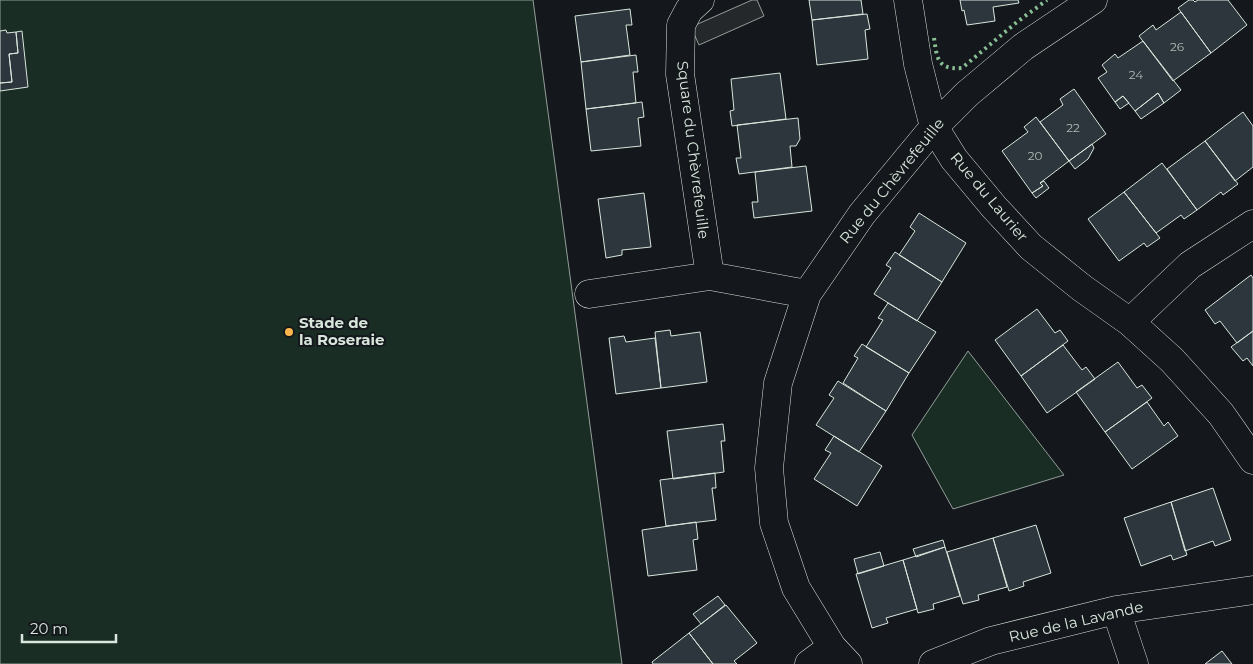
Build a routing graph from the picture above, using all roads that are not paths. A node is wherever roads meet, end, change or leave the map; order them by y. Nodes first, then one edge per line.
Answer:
1 (700, 0) edge
2 (908, 0) edge
3 (1093, 0) edge
4 (934, 126) junction
5 (1253, 224) edge
6 (710, 276) junction
7 (589, 294) dead end
8 (808, 294) junction
9 (1130, 322) junction
10 (1253, 460) edge
11 (1253, 590) edge
12 (1116, 610) junction
13 (840, 655) edge
14 (809, 664) edge
15 (932, 664) edge
16 (1134, 664) edge

1 - 6 street, Square du Chèvrefeuille
2 - 4 street, Rue du Laurier
3 - 4 street, Rue du Chèvrefeuille
4 - 8 street, Rue du Chèvrefeuille
4 - 9 street, Rue du Laurier
5 - 9 street
6 - 7 street
6 - 8 street
8 - 13 street, Rue du Chèvrefeuille
9 - 10 street, Rue du Laurier
11 - 12 street, Rue de la Lavande
12 - 15 street, Rue de la Lavande
12 - 16 street
13 - 14 street, Rue du Chèvrefeuille

